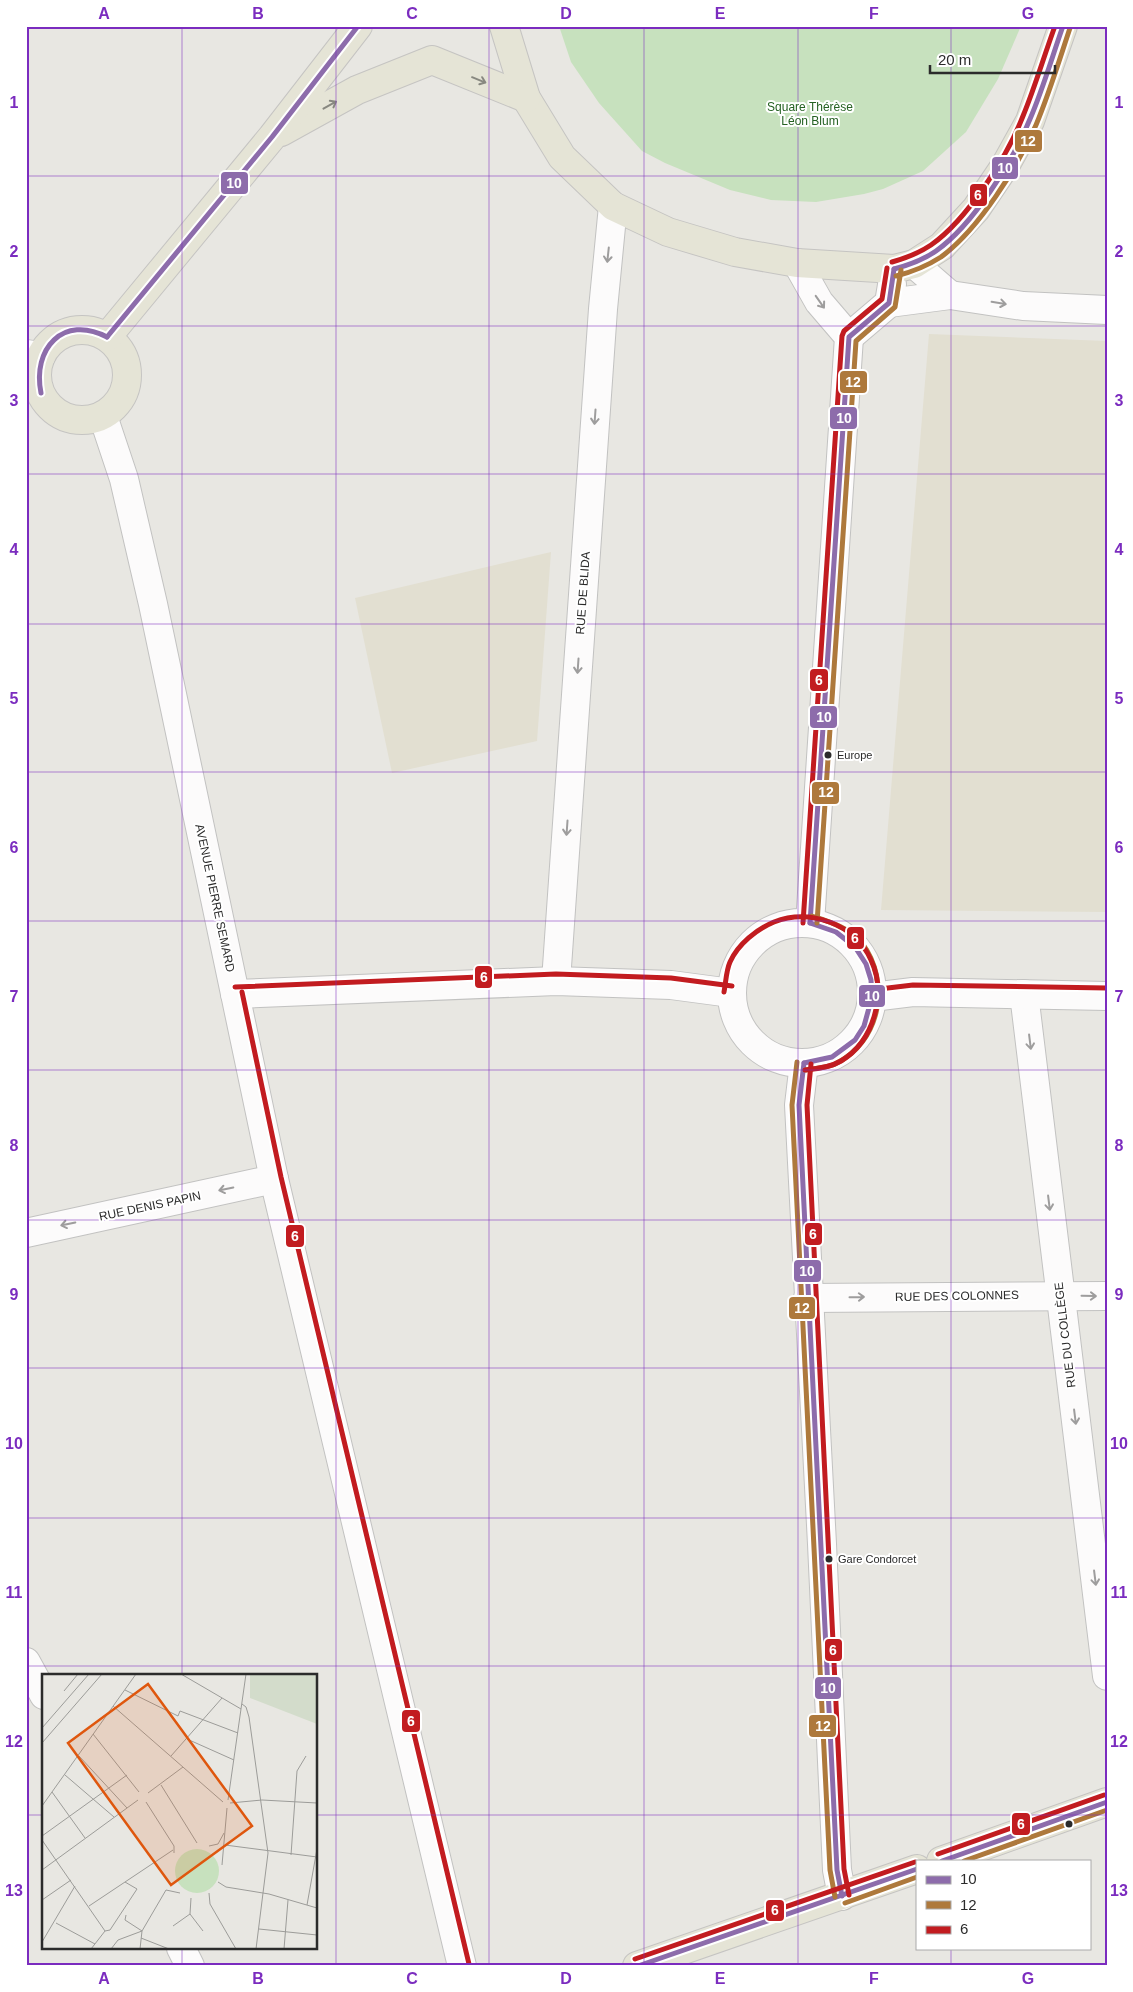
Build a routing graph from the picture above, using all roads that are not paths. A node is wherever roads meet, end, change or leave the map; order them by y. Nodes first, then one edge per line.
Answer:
1 (358, 26) edge
2 (504, 26) edge
3 (1063, 26) edge
4 (526, 98) junction
5 (272, 137) junction
6 (613, 206) junction
7 (797, 263) junction
8 (904, 267) junction
9 (950, 295) junction
10 (889, 303) junction
11 (1107, 310) edge
12 (108, 337) junction
13 (849, 338) junction
14 (34, 355) edge
15 (33, 400) edge
16 (103, 416) junction
17 (810, 924) junction
18 (556, 980) junction
19 (731, 993) junction
20 (235, 994) junction
21 (1024, 994) junction
22 (1107, 996) edge
23 (872, 997) junction
24 (804, 1064) junction
25 (274, 1179) junction
26 (26, 1232) edge
27 (1060, 1295) junction
28 (1107, 1296) edge
29 (808, 1298) junction
30 (26, 1662) edge
31 (1107, 1676) edge
32 (42, 1691) edge
33 (1107, 1802) edge
34 (944, 1860) edge
35 (916, 1870) edge
36 (842, 1896) junction
37 (182, 1950) edge
38 (190, 1966) edge
39 (462, 1966) edge
40 (637, 1966) edge

1 - 5 main road
2 - 4 main road
3 - 8 main road
5 -> 4 main road
4 - 6 main road
5 - 12 main road
6 - 7 main road
6 -> 18 street, RUE DE BLIDA
7 - 8 main road
7 -> 13 street
8 - 9 street
8 - 10 street
9 - 10 street
9 -> 11 street
10 - 13 street
12 - 14 main road
12 - 16 main road
13 - 17 street
14 - 15 main road
15 - 16 main road
16 - 20 street, AVENUE PIERRE SEMARD
17 - 19 street
17 - 23 street
18 - 19 street
18 - 20 street
19 - 24 street
20 - 25 street, AVENUE PIERRE SEMARD
21 - 22 street
21 - 23 street
21 -> 27 street, RUE DU COLLÈGE
23 - 24 street
24 - 29 street
25 -> 26 street, RUE DENIS PAPIN
25 - 39 street, AVENUE PIERRE SEMARD
27 -> 28 street, RUE DES COLONNES
29 -> 27 street, RUE DES COLONNES
27 -> 31 street, RUE DU COLLÈGE
29 - 36 street
30 - 32 street
33 - 34 main road
35 - 36 main road
36 - 40 main road
37 - 38 street

